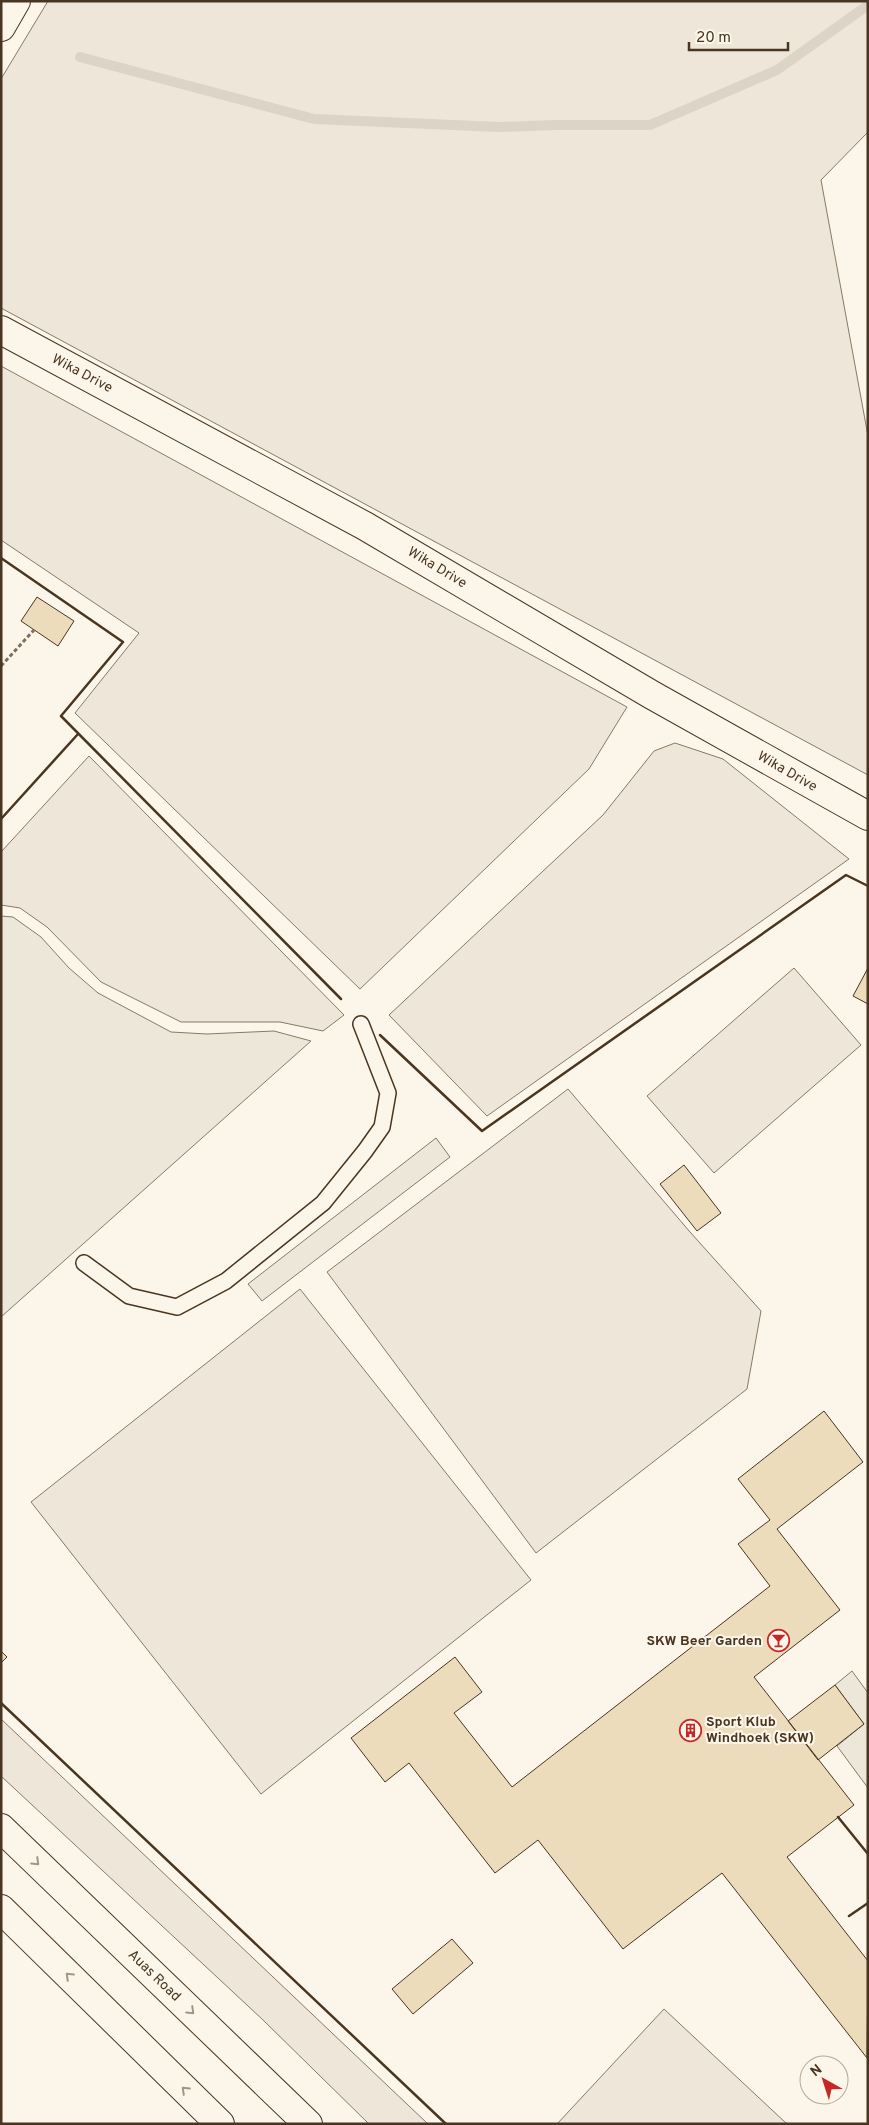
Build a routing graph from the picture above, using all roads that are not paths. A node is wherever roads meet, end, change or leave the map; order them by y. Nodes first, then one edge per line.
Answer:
1 (16, 1) edge
2 (1, 27) edge
3 (1, 330) edge
4 (868, 816) edge
5 (361, 1024) dead end
6 (84, 1263) dead end
7 (1, 1828) edge
8 (1, 1909) edge
9 (220, 2124) edge
10 (308, 2124) edge

1 - 2 street
3 - 4 street, Wika Drive
5 - 6 lane
7 -> 10 street, Auas Road
9 -> 8 street

